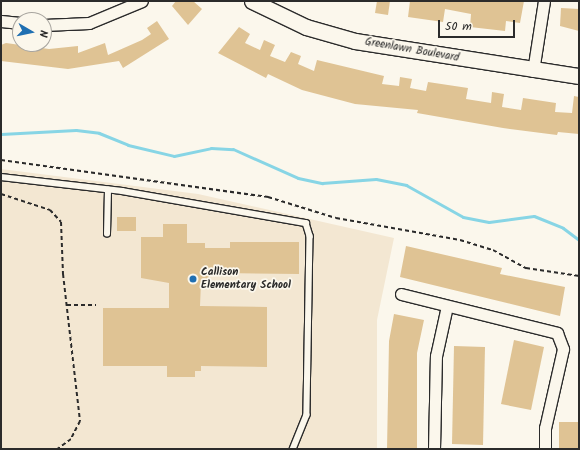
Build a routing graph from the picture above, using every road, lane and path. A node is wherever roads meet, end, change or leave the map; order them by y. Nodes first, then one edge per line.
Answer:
1 (142, 1) edge
2 (252, 1) edge
3 (544, 1) edge
4 (1, 22) edge
5 (12, 23) edge
6 (52, 25) edge
7 (533, 71) junction
8 (579, 76) edge
9 (1, 160) edge
10 (1, 177) edge
11 (108, 190) junction
12 (1, 194) edge
13 (106, 234) dead end
14 (579, 276) edge
15 (400, 294) dead end
16 (68, 305) junction
17 (96, 305) dead end
18 (447, 306) junction
19 (57, 449) edge
20 (293, 449) edge
21 (434, 449) edge
22 (545, 449) edge

1 - 6 street
2 - 7 street, Greenlawn Boulevard
3 - 7 street
4 - 5 street
7 - 8 street, Greenlawn Boulevard
9 - 14 path
10 - 11 lane
11 - 13 lane
11 - 20 lane
12 - 16 path
15 - 18 street
16 - 17 path
16 - 19 path
18 - 21 street
18 - 22 street

